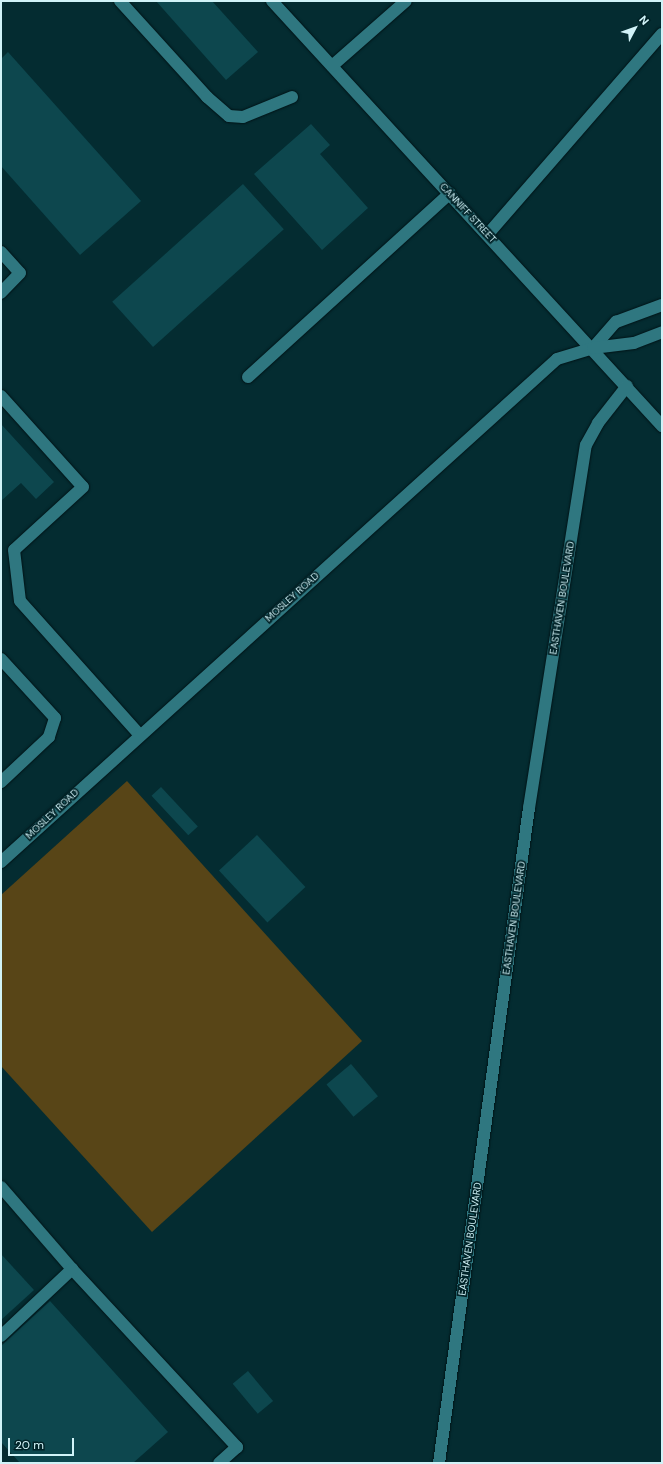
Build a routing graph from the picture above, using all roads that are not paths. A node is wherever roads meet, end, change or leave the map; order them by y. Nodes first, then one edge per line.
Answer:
1 (120, 1) edge
2 (272, 1) edge
3 (406, 1) edge
4 (662, 34) edge
5 (332, 66) junction
6 (292, 98) dead end
7 (450, 193) junction
8 (488, 234) junction
9 (1, 252) edge
10 (1, 293) edge
11 (662, 305) edge
12 (662, 332) edge
13 (593, 348) junction
14 (248, 377) dead end
15 (627, 386) junction
16 (1, 396) edge
17 (662, 426) edge
18 (1, 659) edge
19 (140, 734) junction
20 (1, 782) edge
21 (1, 862) edge
22 (1, 1187) edge
23 (72, 1269) junction
24 (1, 1336) edge
25 (219, 1463) edge
26 (439, 1463) edge

1 - 6 street
2 - 5 street, CANNIFF STREET
3 - 5 street
4 - 8 street
5 - 7 street, CANNIFF STREET
7 - 8 street, CANNIFF STREET
7 - 14 street
8 - 13 street, CANNIFF STREET
9 - 10 street
11 - 13 street
12 - 13 street, MOSLEY ROAD
13 - 15 street, CANNIFF STREET
13 - 19 street, MOSLEY ROAD
15 - 17 street, CANNIFF STREET
15 - 26 street, EASTHAVEN BOULEVARD
16 - 19 street
18 - 20 street
19 - 21 street, MOSLEY ROAD
22 - 23 street
23 - 24 street
23 - 25 street

